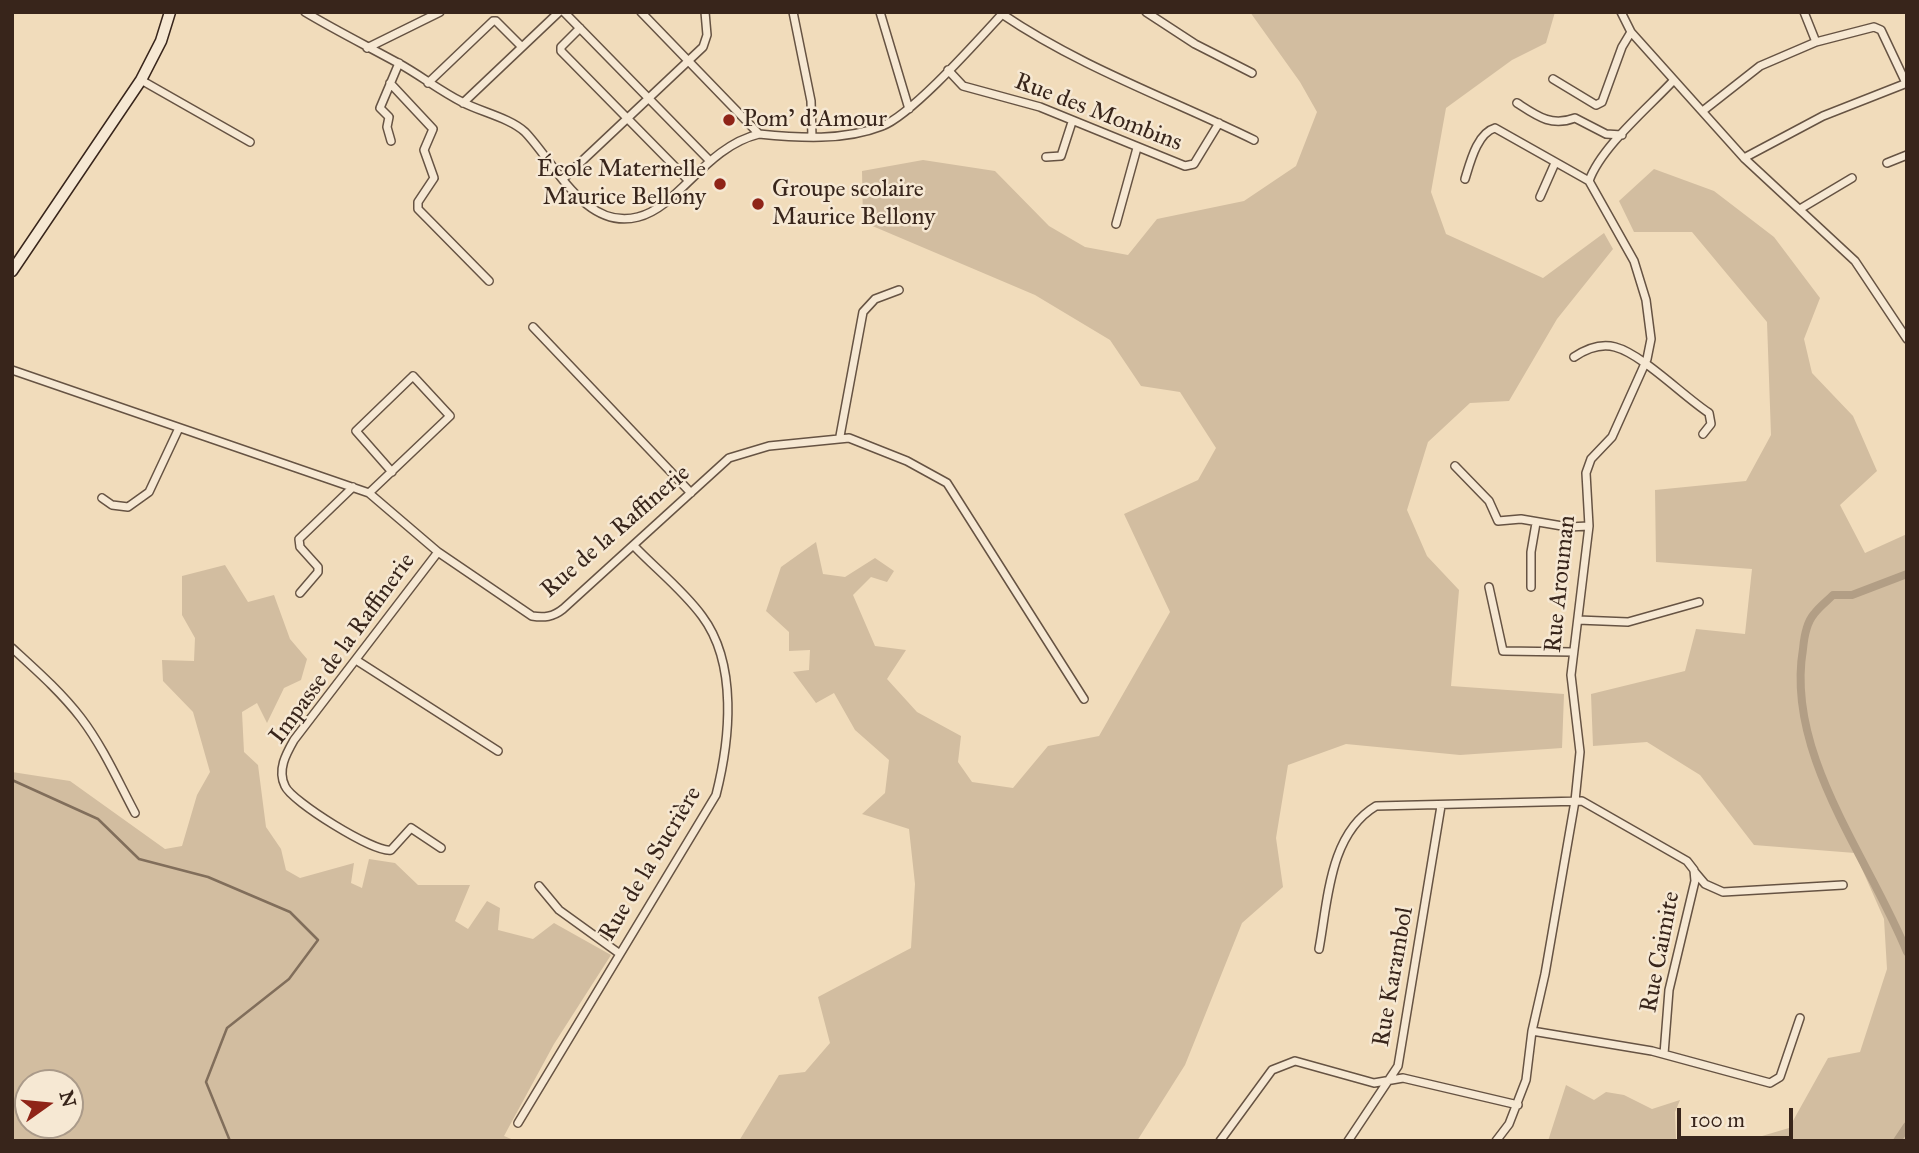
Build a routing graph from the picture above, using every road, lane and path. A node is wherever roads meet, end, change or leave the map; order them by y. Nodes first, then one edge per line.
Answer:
1 (170, 12) edge
2 (304, 12) edge
3 (440, 12) edge
4 (562, 12) edge
5 (641, 12) edge
6 (705, 12) edge
7 (793, 12) edge
8 (880, 12) edge
9 (1146, 12) edge
10 (1632, 12) edge
11 (1804, 12) edge
12 (1003, 13) edge
13 (1622, 15) edge
14 (580, 29) junction
15 (1631, 32) junction
16 (1816, 42) junction
17 (522, 47) junction
18 (367, 48) junction
19 (690, 62) junction
20 (399, 63) junction
21 (948, 69) junction
22 (1252, 73) dead end
23 (1553, 79) dead end
24 (141, 80) junction
25 (1674, 80) junction
26 (390, 83) junction
27 (428, 83) junction
28 (1906, 83) edge
29 (651, 100) junction
30 (463, 103) junction
31 (1517, 103) dead end
32 (909, 108) junction
33 (1704, 110) junction
34 (628, 121) junction
35 (1072, 122) junction
36 (1219, 123) junction
37 (759, 134) junction
38 (1622, 135) junction
39 (812, 137) junction
40 (1254, 140) dead end
41 (391, 141) dead end
42 (250, 142) dead end
43 (1137, 148) junction
44 (1907, 155) edge
45 (1046, 157) dead end
46 (1744, 158) junction
47 (709, 160) junction
48 (1555, 163) junction
49 (1887, 163) dead end
50 (564, 178) junction
51 (1852, 178) dead end
52 (1465, 179) dead end
53 (688, 180) junction
54 (1589, 181) junction
55 (1540, 197) dead end
56 (1800, 209) junction
57 (1116, 224) dead end
58 (12, 271) edge
59 (489, 281) dead end
60 (899, 290) dead end
61 (533, 327) dead end
62 (1907, 339) edge
63 (1574, 358) dead end
64 (1643, 365) junction
65 (12, 370) edge
66 (179, 428) junction
67 (1703, 434) dead end
68 (840, 436) junction
69 (1455, 466) dead end
70 (392, 472) junction
71 (353, 487) junction
72 (369, 493) junction
73 (691, 493) junction
74 (102, 498) dead end
75 (1536, 523) junction
76 (1589, 526) junction
77 (634, 546) junction
78 (438, 552) junction
79 (1489, 587) dead end
80 (1531, 587) dead end
81 (300, 593) dead end
82 (1699, 602) dead end
83 (1578, 620) junction
84 (12, 648) edge
85 (1573, 652) junction
86 (356, 660) junction
87 (1084, 699) dead end
88 (499, 751) dead end
89 (1575, 801) junction
90 (1441, 806) junction
91 (135, 813) dead end
92 (441, 848) dead end
93 (1694, 870) junction
94 (1843, 885) dead end
95 (539, 886) dead end
96 (1319, 949) dead end
97 (620, 954) junction
98 (1800, 1018) dead end
99 (1532, 1031) junction
100 (1664, 1054) junction
101 (1392, 1079) junction
102 (1518, 1105) junction
103 (517, 1123) dead end
104 (1220, 1141) edge
105 (1348, 1141) edge
106 (1496, 1141) edge

1 - 24 street
2 - 18 street
3 - 18 street
4 - 14 street
4 - 17 street
5 - 19 street
6 - 19 street
7 - 39 street
8 - 32 street
9 - 22 street
10 - 13 street
11 - 16 street
12 - 21 street
12 - 36 street
13 - 15 street
14 - 29 street
14 - 34 street
15 - 23 street
15 - 25 street
16 - 28 street
16 - 33 street
17 - 27 street
17 - 30 street
18 - 20 street
19 - 29 street
19 - 37 street
20 - 26 street
20 - 27 street
21 - 32 street
21 - 35 street, Rue des Mombins
24 - 42 street
24 - 58 street
25 - 33 street
25 - 38 street
26 - 41 street
26 - 59 street
27 - 30 street
28 - 46 street
29 - 34 street
29 - 47 street
30 - 50 street
31 - 38 street
32 - 39 street
33 - 46 street
34 - 50 street
34 - 53 street
35 - 43 street, Rue des Mombins
35 - 45 street
36 - 40 street
36 - 43 street, Rue des Mombins
37 - 39 street
37 - 47 street
38 - 54 street
43 - 57 street
44 - 49 street
46 - 56 street
47 - 53 street
48 - 52 street
48 - 54 street
48 - 55 street
50 - 53 street
51 - 56 street
54 - 64 street, Rue Arouman
56 - 62 street
60 - 68 street
61 - 73 street
63 - 64 street
64 - 67 street
64 - 76 street, Rue Arouman
65 - 66 street, Rue de la Raffinerie
66 - 71 street, Rue de la Raffinerie
66 - 74 street
68 - 73 street, Rue de la Raffinerie
68 - 87 street, Rue de la Raffinerie
69 - 75 street
70 - 70 street
70 - 72 street
71 - 72 street, Rue de la Raffinerie
71 - 81 street
72 - 78 street, Rue de la Raffinerie
73 - 77 street, Rue de la Raffinerie
75 - 76 street
75 - 80 street
76 - 83 street, Rue Arouman
77 - 78 street, Rue de la Raffinerie
77 - 97 street, Rue de la Sucrière
78 - 86 street, Impasse de la Raffinerie
79 - 85 street
82 - 83 street
83 - 85 street, Rue Arouman
84 - 91 street
85 - 89 street, Rue Arouman
86 - 88 street
86 - 92 street, Impasse de la Raffinerie
89 - 90 street
89 - 93 street, Rue Caimite
89 - 99 street, Rue Arouman
90 - 96 street
90 - 101 street, Rue Karambol
93 - 94 street
93 - 100 street, Rue Caimite
95 - 97 street
97 - 103 street, Rue de la Sucrière
98 - 100 street
99 - 100 street
99 - 102 street, Rue Arouman
101 - 102 street
101 - 104 street
101 - 105 street, Rue Karambol
102 - 106 street, Rue Arouman

